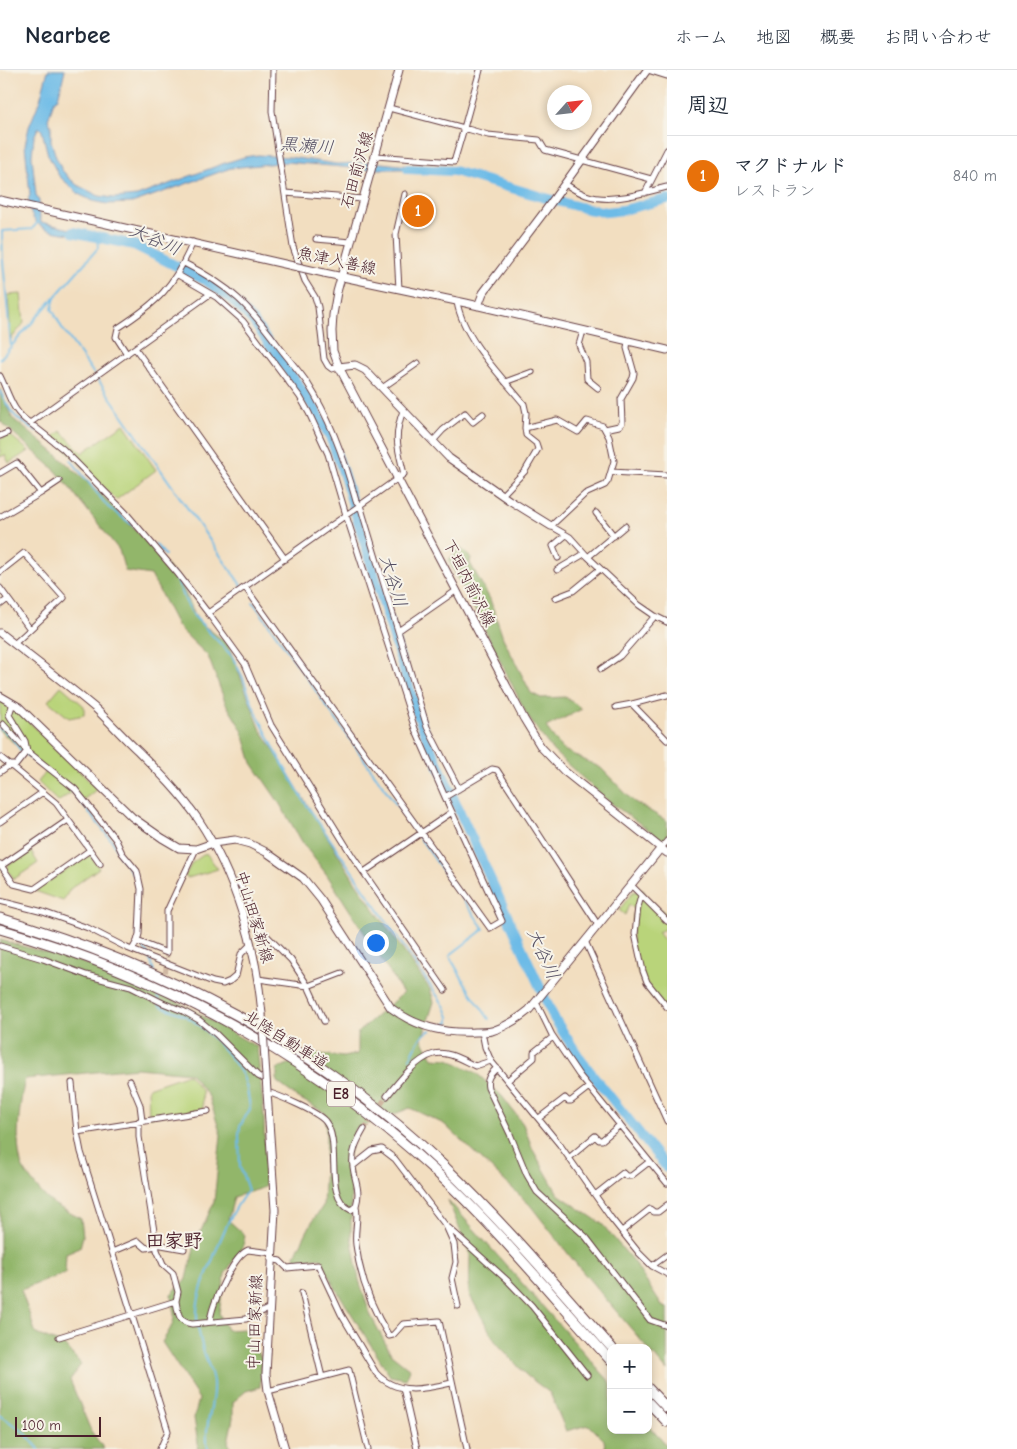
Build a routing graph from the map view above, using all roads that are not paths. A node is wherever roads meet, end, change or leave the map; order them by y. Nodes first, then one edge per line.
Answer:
1 (273, 70) edge
2 (399, 70) edge
3 (480, 70) edge
4 (647, 70) edge
5 (651, 70) edge
6 (667, 74) edge
7 (389, 108) junction
8 (464, 128) junction
9 (667, 150) edge
10 (376, 156) junction
11 (583, 160) junction
12 (651, 178) junction
13 (562, 187) junction
14 (667, 187) edge
15 (285, 193) junction
16 (645, 193) junction
17 (405, 194) dead end
18 (363, 199) junction
19 (0, 200) edge
20 (316, 239) dead end
21 (193, 242) junction
22 (351, 242) junction
23 (184, 263) junction
24 (178, 275) junction
25 (341, 277) junction
26 (399, 289) junction
27 (210, 294) junction
28 (457, 302) junction
29 (478, 306) junction
30 (583, 331) junction
31 (628, 341) junction
32 (135, 348) junction
33 (667, 350) edge
34 (127, 354) junction
35 (418, 363) dead end
36 (339, 367) junction
37 (532, 372) dead end
38 (0, 376) edge
39 (505, 382) junction
40 (382, 388) junction
41 (598, 388) dead end
42 (403, 411) junction
43 (483, 414) dead end
44 (30, 424) junction
45 (526, 428) junction
46 (605, 429) junction
47 (7, 433) dead end
48 (0, 436) edge
49 (432, 441) junction
50 (611, 472) junction
51 (0, 473) edge
52 (667, 475) edge
53 (398, 479) junction
54 (59, 481) dead end
55 (41, 493) junction
56 (502, 495) junction
57 (358, 507) junction
58 (596, 513) dead end
59 (347, 514) junction
60 (0, 517) edge
61 (551, 526) junction
62 (625, 526) dead end
63 (566, 535) junction
64 (614, 536) junction
65 (586, 556) junction
66 (558, 558) dead end
67 (285, 559) junction
68 (600, 569) junction
69 (557, 570) dead end
70 (0, 572) edge
71 (245, 587) junction
72 (0, 588) edge
73 (457, 590) junction
74 (555, 598) dead end
75 (8, 599) junction
76 (0, 605) edge
77 (208, 613) junction
78 (655, 616) junction
79 (667, 622) edge
80 (30, 629) junction
81 (398, 631) junction
82 (0, 633) edge
83 (14, 644) junction
84 (600, 669) dead end
85 (0, 696) edge
86 (667, 696) edge
87 (13, 703) junction
88 (632, 704) junction
89 (616, 708) dead end
90 (3, 724) dead end
91 (667, 740) edge
92 (27, 751) junction
93 (0, 757) edge
94 (10, 765) junction
95 (0, 772) edge
96 (458, 790) junction
97 (43, 792) junction
98 (445, 797) junction
99 (452, 812) junction
100 (68, 820) junction
101 (0, 822) edge
102 (422, 834) junction
103 (667, 841) edge
104 (213, 843) junction
105 (196, 849) junction
106 (90, 850) junction
107 (664, 850) edge
108 (100, 864) dead end
109 (1, 865) edge
110 (364, 872) junction
111 (232, 885) junction
112 (631, 885) junction
113 (642, 896) junction
114 (0, 901) edge
115 (0, 918) edge
116 (667, 921) edge
117 (598, 925) junction
118 (0, 929) edge
119 (137, 941) junction
120 (585, 941) junction
121 (251, 944) junction
122 (0, 946) edge
123 (132, 950) junction
124 (342, 973) dead end
125 (258, 979) junction
126 (308, 986) junction
127 (444, 990) dead end
128 (536, 1002) junction
129 (667, 1007) edge
130 (324, 1021) dead end
131 (482, 1032) junction
132 (553, 1036) junction
133 (491, 1061) junction
134 (497, 1068) junction
135 (266, 1080) junction
136 (508, 1080) junction
137 (130, 1081) dead end
138 (72, 1083) dead end
139 (589, 1087) junction
140 (267, 1092) junction
141 (387, 1096) tunnel mouth
142 (208, 1111) dead end
143 (539, 1118) junction
144 (141, 1121) junction
145 (667, 1121) edge
146 (620, 1125) junction
147 (364, 1129) tunnel mouth
148 (77, 1132) junction
149 (569, 1158) junction
150 (649, 1162) junction
151 (353, 1166) junction
152 (667, 1184) edge
153 (596, 1195) junction
154 (667, 1205) edge
155 (356, 1206) junction
156 (446, 1226) junction
157 (622, 1231) junction
158 (156, 1245) junction
159 (184, 1249) dead end
160 (112, 1252) junction
161 (667, 1254) edge
162 (272, 1256) junction
163 (652, 1266) junction
164 (667, 1274) edge
165 (302, 1293) dead end
166 (176, 1302) junction
167 (458, 1306) dead end
168 (270, 1308) junction
169 (133, 1314) junction
170 (210, 1322) junction
171 (667, 1326) edge
172 (59, 1337) dead end
173 (608, 1344) edge
174 (607, 1356) edge
175 (587, 1375) dead end
176 (322, 1377) junction
177 (451, 1383) junction
178 (402, 1388) junction
179 (649, 1389) edge
180 (268, 1391) junction
181 (652, 1406) edge
182 (667, 1408) edge
183 (667, 1422) edge
184 (160, 1449) edge
185 (284, 1449) edge
186 (368, 1449) edge
187 (418, 1449) edge
188 (467, 1449) edge

1 - 15 street
2 - 7 main road, 石田前沢線
3 - 8 street
4 - 11 main road
5 - 6 main road
7 - 8 street
7 - 10 main road, 石田前沢線
8 - 10 street
8 - 11 street
9 - 12 street
10 - 18 main road, 石田前沢線
11 - 12 street
11 - 13 main road
12 - 16 street
13 - 16 street
13 - 29 main road
14 - 16 street
15 - 18 street
15 - 36 street
17 - 26 street
18 - 22 main road, 石田前沢線
19 - 21 main road, 魚津入善線
20 - 22 street
21 - 23 street
21 - 25 main road, 魚津入善線, bridge
22 - 25 main road, 石田前沢線
23 - 24 street
23 - 57 street
24 - 27 street
24 - 34 street
25 - 26 main road, 魚津入善線
25 - 36 main road, 下垣内前沢線
26 - 28 main road, 魚津入善線
27 - 32 street
27 - 59 street
28 - 29 main road, 魚津入善線
28 - 39 street
29 - 30 main road, 魚津入善線
30 - 31 main road, 魚津入善線
30 - 41 street
31 - 33 main road, 魚津入善線
31 - 46 street
32 - 34 street
32 - 67 street
34 - 44 street
35 - 40 street
36 - 40 main road
36 - 53 main road, 下垣内前沢線
37 - 39 street
38 - 44 street
39 - 45 street
40 - 42 main road
42 - 49 main road
42 - 53 street
43 - 49 street
44 - 77 street
45 - 46 street
45 - 56 street
46 - 50 street
47 - 48 street
49 - 56 main road
50 - 52 street
50 - 61 street
51 - 55 street
53 - 57 street
53 - 73 main road, 下垣内前沢線
54 - 55 street
55 - 60 street
56 - 61 main road
57 - 59 street
57 - 81 street
58 - 64 street
59 - 67 street
59 - 98 street
61 - 63 street
62 - 64 street
63 - 65 street
63 - 66 street
64 - 65 street
65 - 68 street
65 - 69 street
67 - 71 street
68 - 74 street
68 - 78 street
70 - 80 street
71 - 77 street
71 - 102 street
72 - 75 street
73 - 81 street
73 - 107 main road, 下垣内前沢線
75 - 76 street
75 - 80 street
77 - 110 street
78 - 79 street
78 - 84 street
80 - 83 street
81 - 96 street
82 - 83 main road, 中山田家新線
83 - 104 main road, 中山田家新線
85 - 87 main road
86 - 88 street
87 - 92 street
87 - 105 main road
88 - 89 street
88 - 91 street
90 - 92 street
92 - 94 street
92 - 119 street
93 - 94 street
94 - 95 street
94 - 97 street
96 - 98 street
96 - 117 street
97 - 100 street
97 - 101 street
98 - 99 street
99 - 102 street
99 - 102 street
100 - 106 street
100 - 109 street
102 - 110 street
103 - 107 street
104 - 105 main road
104 - 111 main road, 中山田家新線
104 - 131 main road
105 - 119 street
106 - 108 street
106 - 109 street
107 - 112 main road
110 - 127 street
111 - 121 main road, 中山田家新線
111 - 126 street
112 - 113 street
112 - 117 main road
113 - 116 street
113 - 129 street
114 - 123 street
115 - 173 highway, 北陸自動車道 / E8
117 - 120 main road
118 - 174 highway, 北陸自動車道 / E8
119 - 123 street
120 - 128 main road
120 - 145 street
121 - 123 street
121 - 125 main road, 中山田家新線
122 - 135 street
124 - 126 street
125 - 126 street
125 - 135 main road, 中山田家新線, bridge
126 - 130 street
128 - 131 main road
128 - 132 street
131 - 133 street
132 - 136 street
132 - 139 street
133 - 134 street
133 - 141 street
134 - 136 street
134 - 171 street
135 - 140 main road, 中山田家新線, bridge
136 - 143 street
137 - 144 street
138 - 148 street
139 - 143 street
139 - 146 street
140 - 155 street
140 - 162 main road, 中山田家新線
142 - 144 street
143 - 149 street
144 - 148 street
144 - 158 street
146 - 149 street
146 - 150 street
147 - 151 street
148 - 160 street
149 - 153 street
150 - 152 street
150 - 153 street
151 - 155 street
151 - 156 street
153 - 157 street
154 - 157 street
155 - 177 street
156 - 167 street
156 - 175 street
157 - 163 street
158 - 159 street
158 - 160 street
158 - 166 street
160 - 169 street
161 - 163 street
162 - 168 main road, 中山田家新線
162 - 170 street
162 - 178 street
163 - 164 street
165 - 176 street
166 - 169 street
166 - 170 street
168 - 170 street
168 - 180 main road, 中山田家新線
169 - 172 street
169 - 184 street
176 - 180 street
176 - 186 street
177 - 178 street
177 - 188 street
178 - 187 street
179 - 182 highway
180 - 185 main road, 中山田家新線
181 - 183 highway

